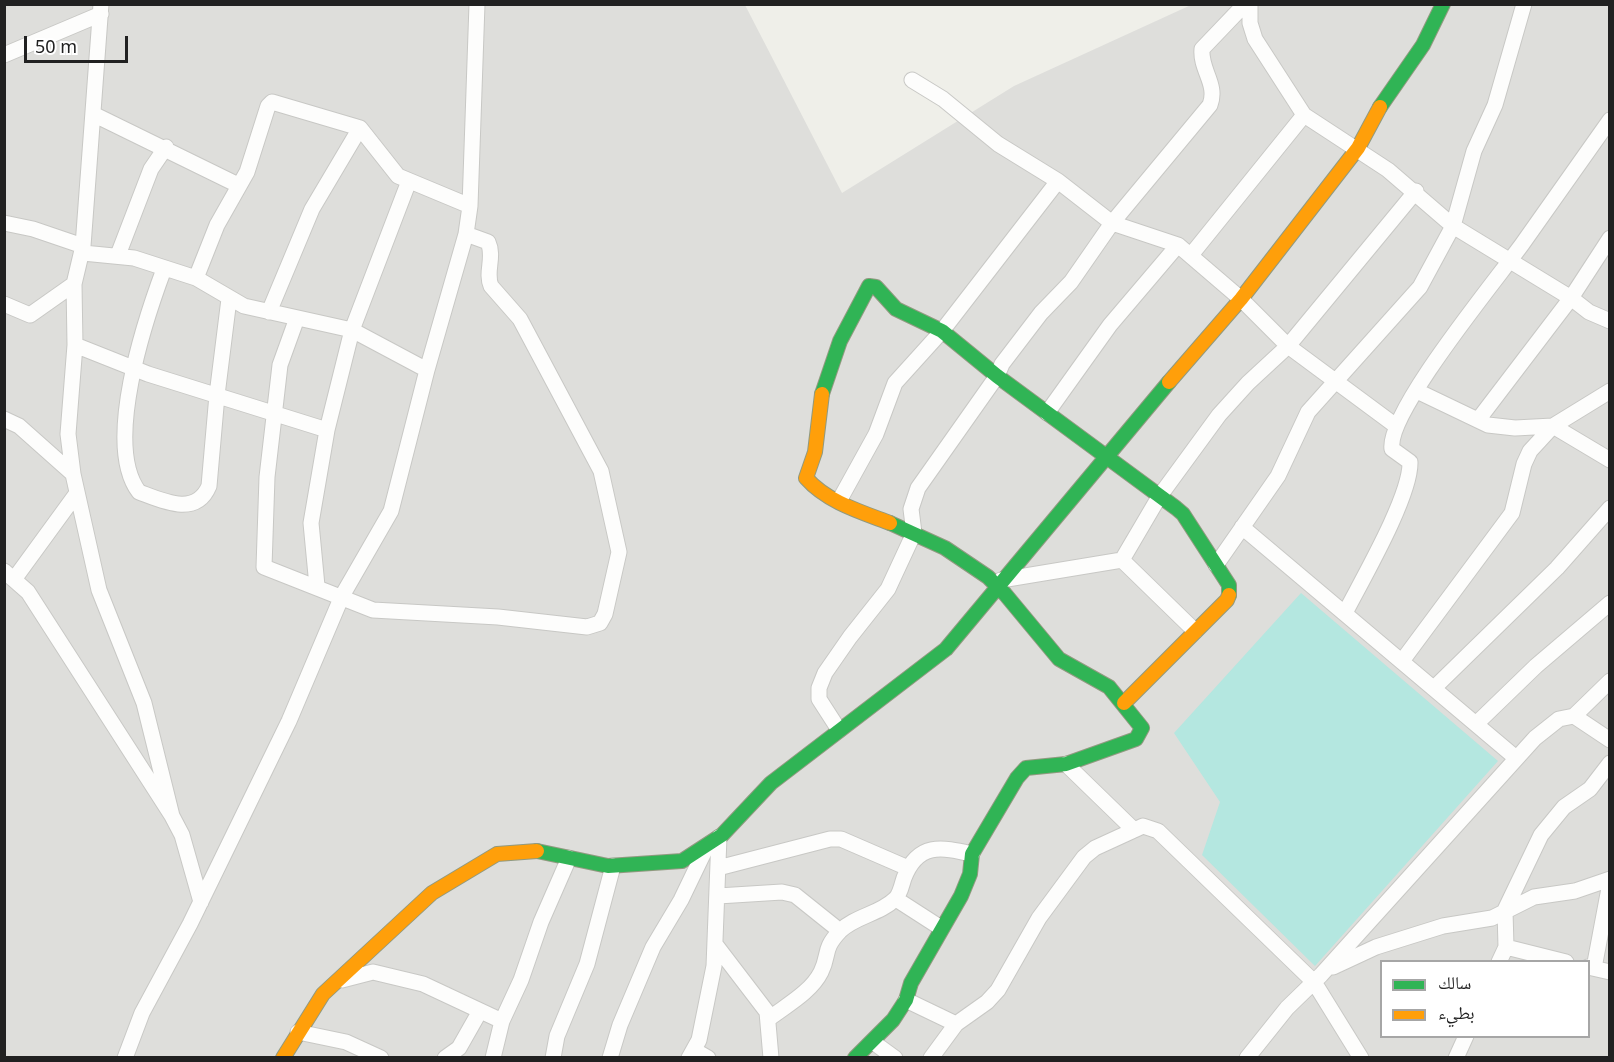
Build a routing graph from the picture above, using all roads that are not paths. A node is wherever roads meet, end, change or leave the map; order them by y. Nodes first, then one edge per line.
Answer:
1 (477, 4) edge
2 (1245, 4) edge
3 (1250, 4) edge
4 (1443, 4) edge
5 (1524, 4) edge
6 (101, 9) edge
7 (4, 55) edge
8 (912, 80) dead end
9 (95, 115) junction
10 (1304, 115) junction
11 (1610, 120) edge
12 (360, 128) junction
13 (166, 147) junction
14 (1358, 148) junction
15 (409, 181) junction
16 (1058, 181) junction
17 (238, 185) junction
18 (1416, 191) junction
19 (470, 206) junction
20 (4, 223) edge
21 (1112, 223) junction
22 (1453, 226) junction
23 (466, 234) junction
24 (1610, 238) edge
25 (1178, 245) junction
26 (83, 250) junction
27 (118, 255) junction
28 (1191, 255) junction
29 (1509, 262) junction
30 (164, 268) junction
31 (196, 278) junction
32 (74, 284) junction
33 (1571, 298) junction
34 (229, 299) junction
35 (1241, 299) junction
36 (4, 304) edge
37 (269, 312) junction
38 (297, 318) junction
39 (1610, 321) edge
40 (352, 330) junction
41 (942, 331) junction
42 (75, 345) junction
43 (1288, 346) junction
44 (133, 369) junction
45 (427, 370) junction
46 (997, 376) junction
47 (1334, 382) junction
48 (1417, 391) junction
49 (1610, 391) edge
50 (217, 395) junction
51 (1047, 413) junction
52 (274, 414) junction
53 (4, 419) edge
54 (1478, 420) junction
55 (1396, 426) junction
56 (1553, 426) junction
57 (327, 430) junction
58 (1105, 456) junction
59 (1610, 460) edge
60 (73, 474) junction
61 (77, 493) junction
62 (1159, 497) junction
63 (839, 501) junction
64 (1610, 508) edge
65 (1242, 527) junction
66 (914, 533) junction
67 (1122, 560) junction
68 (1216, 565) junction
69 (10, 575) edge
70 (999, 583) junction
71 (317, 586) junction
72 (342, 596) junction
73 (1610, 603) edge
74 (1345, 613) junction
75 (1195, 631) junction
76 (1402, 661) junction
77 (1610, 681) edge
78 (1434, 688) junction
79 (1124, 703) junction
80 (1574, 716) junction
81 (1476, 724) junction
82 (839, 730) junction
83 (1610, 740) edge
84 (1516, 758) junction
85 (1610, 763) edge
86 (1066, 764) junction
87 (172, 816) junction
88 (1134, 830) junction
89 (713, 841) junction
90 (972, 854) junction
91 (569, 858) junction
92 (613, 866) junction
93 (718, 868) junction
94 (908, 868) junction
95 (1610, 879) edge
96 (1610, 883) edge
97 (718, 896) junction
98 (896, 898) junction
99 (201, 902) junction
100 (1505, 910) junction
101 (941, 928) junction
102 (840, 931) junction
103 (715, 944) junction
104 (1506, 946) junction
105 (1500, 960) edge
106 (1558, 960) edge
107 (1591, 968) edge
108 (1610, 972) edge
109 (1317, 979) junction
110 (338, 981) junction
111 (906, 1000) junction
112 (480, 1011) junction
113 (770, 1018) junction
114 (502, 1022) junction
115 (956, 1024) junction
116 (1465, 1038) edge
117 (873, 1042) junction
118 (296, 1044) edge
119 (769, 1051) edge
120 (692, 1054) edge
121 (124, 1058) edge
122 (283, 1058) edge
123 (381, 1058) edge
124 (445, 1058) edge
125 (493, 1058) edge
126 (553, 1058) edge
127 (610, 1058) edge
128 (708, 1058) edge
129 (757, 1058) edge
130 (855, 1058) edge
131 (895, 1058) edge
132 (931, 1058) edge
133 (1247, 1058) edge
134 (1361, 1058) edge
135 (1456, 1058) edge

1 - 19 street
2 - 21 street
3 - 10 street
4 - 14 street
5 - 22 street
6 - 7 street
6 - 9 street
8 - 16 street
9 - 13 street
9 - 26 street
10 - 14 street
10 - 28 street
11 - 29 street
12 - 15 street
12 - 17 street
12 - 37 street
13 - 17 street
13 - 27 street
14 - 18 street
14 - 35 street
15 - 19 street
15 - 40 street
16 - 21 street
16 - 41 street
17 - 31 street
18 - 22 street
18 - 43 street
19 - 23 street
20 - 26 street
21 - 25 street
21 - 46 street
22 - 29 street
22 - 47 street
23 - 45 street
23 - 72 street
24 - 33 street
25 - 28 street
25 - 51 street
26 - 27 street
26 - 32 street
27 - 30 street
28 - 35 street
29 - 33 street
29 - 48 street
30 - 31 street
30 - 44 street
31 - 34 street
32 - 36 street
32 - 42 street
33 - 39 street
33 - 54 street
34 - 37 street
34 - 50 street
35 - 43 street
35 - 58 street
37 - 38 street
38 - 40 street
38 - 52 street
40 - 45 street
40 - 57 street
41 - 46 street
41 - 63 street
41 - 63 street
42 - 44 street
42 - 60 street
43 - 47 street
43 - 62 street
44 - 50 street
44 - 50 street
45 - 72 street
46 - 51 street
46 - 66 street
47 - 55 street
47 - 65 street
48 - 54 street
48 - 55 street
49 - 56 street
50 - 52 street
51 - 58 street
52 - 57 street
52 - 71 street
53 - 60 street
54 - 56 street
55 - 74 street
56 - 59 street
56 - 76 street
57 - 71 street
58 - 62 street
58 - 70 street
60 - 61 street
61 - 69 street
61 - 87 street
62 - 67 street
62 - 68 street
63 - 66 street
64 - 78 street
65 - 68 street
65 - 74 street
66 - 70 street
66 - 82 street
67 - 70 street
67 - 75 street
68 - 75 street
69 - 87 street
70 - 79 street
70 - 82 street
71 - 72 street
72 - 99 street
73 - 81 street
74 - 76 street
75 - 79 street
76 - 78 street
77 - 80 street
78 - 81 street
79 - 86 street
80 - 83 street
80 - 84 street
81 - 84 street
82 - 89 street
84 - 109 street
85 - 100 street
86 - 88 street
86 - 90 street
87 - 99 street
88 - 109 street
88 - 115 street
89 - 92 street
89 - 93 street
89 - 127 street
90 - 94 street
90 - 101 street
91 - 92 street
91 - 110 street
91 - 114 street
92 - 126 street
93 - 94 street
93 - 97 street
94 - 98 street
95 - 100 street
96 - 107 street
97 - 102 street
97 - 103 street
98 - 101 street
98 - 102 street
99 - 121 street
100 - 104 street
100 - 109 street
101 - 111 street
102 - 113 street
103 - 113 street
103 - 120 street
104 - 105 street
104 - 106 street
107 - 108 street
109 - 133 street
109 - 134 street
110 - 112 street
110 - 118 street
111 - 115 street
111 - 117 street
112 - 114 street
112 - 124 street
113 - 119 street
114 - 125 street
115 - 132 street
116 - 135 street
117 - 130 street
117 - 131 street
118 - 122 street
118 - 123 street
119 - 129 street
120 - 128 street

